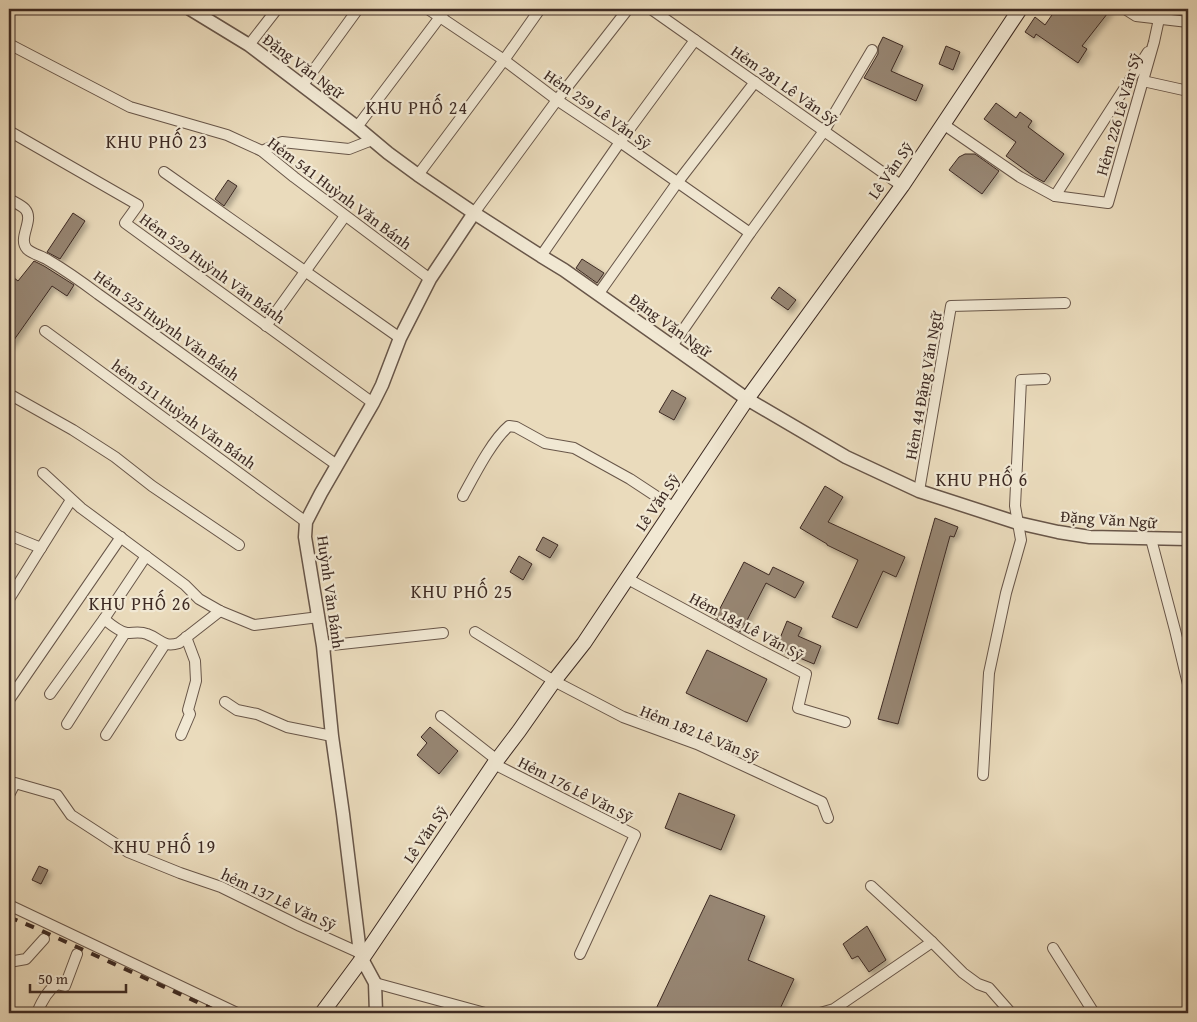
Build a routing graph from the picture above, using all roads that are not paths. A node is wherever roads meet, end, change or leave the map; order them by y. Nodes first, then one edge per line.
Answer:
1 (190, 9) edge
2 (277, 9) edge
3 (358, 9) edge
4 (428, 9) edge
5 (540, 9) edge
6 (628, 9) edge
7 (651, 9) edge
8 (1020, 9) edge
9 (1126, 9) edge
10 (443, 13) edge
11 (1159, 19) junction
12 (1188, 22) edge
13 (695, 40) junction
14 (1154, 42) junction
15 (9, 44) edge
16 (249, 45) junction
17 (872, 50) dead end
18 (504, 60) junction
19 (1143, 81) junction
20 (755, 82) junction
21 (302, 86) junction
22 (1188, 91) edge
23 (557, 100) junction
24 (943, 124) junction
25 (357, 127) junction
26 (9, 131) edge
27 (824, 131) junction
28 (372, 140) junction
29 (620, 142) junction
30 (262, 150) junction
31 (164, 172) dead end
32 (418, 175) junction
33 (677, 183) junction
34 (902, 186) junction
35 (1055, 196) junction
36 (9, 199) edge
37 (474, 213) junction
38 (345, 216) junction
39 (750, 233) junction
40 (541, 256) junction
41 (306, 271) junction
42 (430, 279) junction
43 (599, 293) junction
44 (1065, 303) dead end
45 (266, 326) junction
46 (45, 331) dead end
47 (400, 338) junction
48 (672, 346) junction
49 (1045, 379) dead end
50 (9, 394) edge
51 (747, 399) junction
52 (373, 403) junction
53 (337, 465) junction
54 (42, 473) dead end
55 (919, 491) junction
56 (463, 496) dead end
57 (71, 500) junction
58 (674, 508) junction
59 (306, 522) junction
60 (1018, 523) junction
61 (9, 535) edge
62 (121, 537) junction
63 (1150, 538) junction
64 (1188, 539) edge
65 (239, 545) dead end
66 (41, 548) junction
67 (146, 556) junction
68 (626, 578) junction
69 (9, 599) edge
70 (220, 611) junction
71 (319, 617) junction
72 (104, 619) junction
73 (475, 632) dead end
74 (125, 633) junction
75 (443, 634) dead end
76 (186, 637) junction
77 (165, 644) junction
78 (323, 646) junction
79 (554, 681) junction
80 (1188, 684) edge
81 (50, 694) dead end
82 (9, 700) edge
83 (225, 702) dead end
84 (441, 716) dead end
85 (845, 722) dead end
86 (67, 724) dead end
87 (181, 735) dead end
88 (106, 736) dead end
89 (332, 736) junction
90 (495, 762) junction
91 (983, 775) dead end
92 (9, 795) edge
93 (828, 818) dead end
94 (870, 886) dead end
95 (9, 905) edge
96 (44, 939) dead end
97 (932, 942) junction
98 (1053, 948) dead end
99 (77, 954) dead end
100 (580, 954) dead end
101 (361, 956) junction
102 (9, 962) edge
103 (375, 983) junction
104 (37, 1013) edge
105 (237, 1013) edge
106 (322, 1013) edge
107 (376, 1013) edge
108 (485, 1013) edge
109 (820, 1013) edge
110 (1011, 1013) edge
111 (1094, 1013) edge

1 - 16 street, Đặng Văn Ngữ
2 - 16 street
3 - 21 street
4 - 10 street, Hẻm 259 Lê Văn Sỹ
5 - 18 street
6 - 23 street
7 - 13 street, Hẻm 281 Lê Văn Sỹ
8 - 24 main road, Lê Văn Sỹ
9 - 11 street
10 - 18 street, Hẻm 259 Lê Văn Sỹ
10 - 25 street
11 - 12 street
11 - 14 street
13 - 20 street, Hẻm 281 Lê Văn Sỹ
13 - 29 street
14 - 19 street, Hẻm 226 Lê Văn Sỹ
14 - 35 street, Hẻm 226 Lê Văn Sỹ
15 - 30 street, Hẻm 541 Huỳnh Văn Bánh
16 - 21 street, Đặng Văn Ngữ
17 - 27 street
18 - 23 street, Hẻm 259 Lê Văn Sỹ
18 - 32 street
19 - 22 street
19 - 35 street, Hẻm 226 Lê Văn Sỹ
20 - 27 street, Hẻm 281 Lê Văn Sỹ
20 - 33 street
21 - 25 street, Đặng Văn Ngữ
23 - 29 street, Hẻm 259 Lê Văn Sỹ
23 - 37 street
24 - 34 main road, Lê Văn Sỹ
24 - 35 street, Hẻm 226 Lê Văn Sỹ
25 - 28 street, Đặng Văn Ngữ
26 - 45 street, Hẻm 529 Huỳnh Văn Bánh
27 - 34 street, Hẻm 281 Lê Văn Sỹ
27 - 39 street
28 - 30 street
28 - 32 street, Đặng Văn Ngữ
29 - 33 street, Hẻm 259 Lê Văn Sỹ
29 - 40 street
30 - 38 street, Hẻm 541 Huỳnh Văn Bánh
31 - 41 street
32 - 37 street, Đặng Văn Ngữ
33 - 39 street, Hẻm 259 Lê Văn Sỹ
33 - 43 street
34 - 51 main road, Lê Văn Sỹ
36 - 53 street, Hẻm 525 Huỳnh Văn Bánh
37 - 40 street, Đặng Văn Ngữ
37 - 42 street, Huỳnh Văn Bánh
38 - 41 street, Hẻm 529 Huỳnh Văn Bánh
38 - 42 street, Hẻm 541 Huỳnh Văn Bánh
39 - 48 street
40 - 43 street, Đặng Văn Ngữ
41 - 45 street, Hẻm 529 Huỳnh Văn Bánh
41 - 47 street
42 - 47 street, Huỳnh Văn Bánh
43 - 48 street, Đặng Văn Ngữ
44 - 55 street, Hẻm 44 Đặng Văn Ngữ
45 - 52 street, Hẻm 529 Huỳnh Văn Bánh
46 - 59 street, hẻm 511 Huỳnh Văn Bánh
47 - 52 street, Huỳnh Văn Bánh
48 - 51 street, Đặng Văn Ngữ
49 - 60 street
50 - 65 street
51 - 55 street, Đặng Văn Ngữ
51 - 58 main road, Lê Văn Sỹ
52 - 53 street, Huỳnh Văn Bánh
53 - 59 street, Huỳnh Văn Bánh
54 - 57 street
55 - 60 street, Đặng Văn Ngữ
56 - 58 street
57 - 62 street
57 - 66 street
58 - 68 main road, Lê Văn Sỹ
59 - 71 street, Huỳnh Văn Bánh
60 - 63 street, Đặng Văn Ngữ
60 - 91 street
61 - 66 street
62 - 67 street
62 - 82 street
63 - 64 street, Đặng Văn Ngữ
63 - 80 street
66 - 69 street
67 - 70 street
67 - 72 street
68 - 79 main road, Lê Văn Sỹ
68 - 85 street, Hẻm 184 Lê Văn Sỹ
70 - 71 street
70 - 76 street
71 - 78 street, Huỳnh Văn Bánh
72 - 74 street
72 - 81 street
73 - 79 street, Hẻm 182 Lê Văn Sỹ
74 - 77 street
74 - 86 street
75 - 78 street
76 - 77 street
76 - 87 street
77 - 88 street
78 - 89 street, Huỳnh Văn Bánh
79 - 90 main road, Lê Văn Sỹ
79 - 93 street, Hẻm 182 Lê Văn Sỹ
83 - 89 street
84 - 90 street
89 - 101 street, Huỳnh Văn Bánh
90 - 100 street, Hẻm 176 Lê Văn Sỹ
90 - 101 main road, Lê Văn Sỹ
92 - 101 street, hẻm 137 Lê Văn Sỹ
94 - 97 street
95 - 105 street
96 - 102 street
97 - 109 street
97 - 110 street
98 - 111 street
99 - 104 street
101 - 103 street, Huỳnh Văn Bánh
101 - 106 main road, Lê Văn Sỹ
103 - 107 street, Huỳnh Văn Bánh
103 - 108 street

